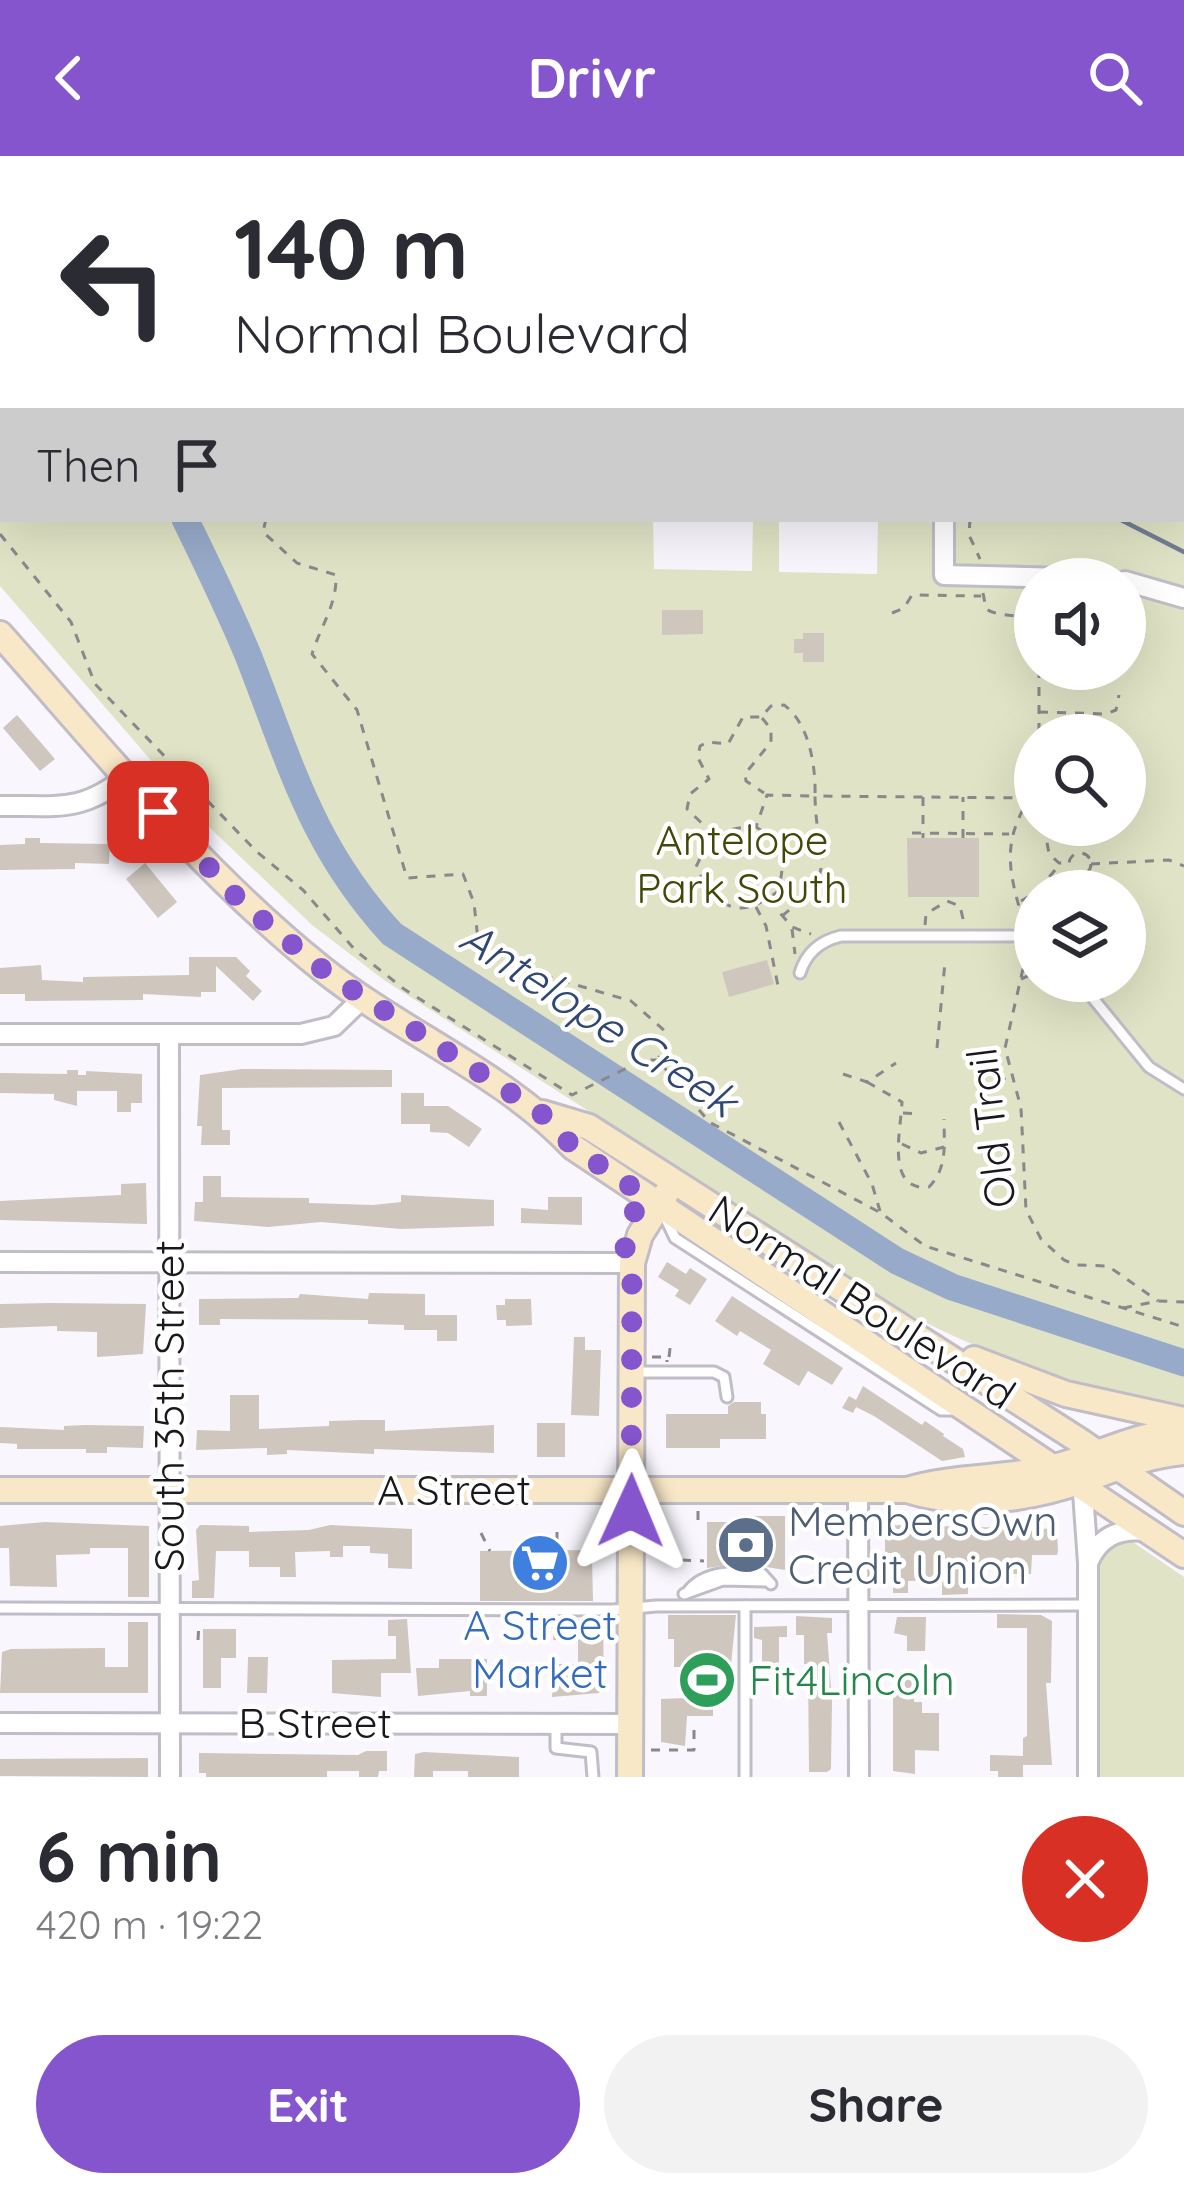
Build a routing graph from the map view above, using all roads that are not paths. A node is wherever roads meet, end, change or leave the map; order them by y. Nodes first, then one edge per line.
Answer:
1 (944, 522) edge
2 (1014, 577) edge
3 (1146, 587) edge
4 (1184, 598) edge
5 (0, 634) edge
6 (127, 776) junction
7 (0, 806) edge
8 (1014, 940) edge
9 (800, 974) dead end
10 (363, 998) junction
11 (1096, 1002) edge
12 (0, 1034) edge
13 (169, 1034) junction
14 (1184, 1089) edge
15 (540, 1112) junction
16 (667, 1178) junction
17 (652, 1200) junction
18 (0, 1262) edge
19 (169, 1262) junction
20 (632, 1263) junction
21 (879, 1314) junction
22 (632, 1372) junction
23 (727, 1397) dead end
24 (1184, 1420) edge
25 (1184, 1431) edge
26 (1184, 1451) edge
27 (1107, 1461) junction
28 (1056, 1466) junction
29 (1080, 1482) junction
30 (0, 1490) edge
31 (170, 1490) junction
32 (858, 1490) junction
33 (907, 1490) junction
34 (631, 1491) junction
35 (1184, 1513) edge
36 (1151, 1532) junction
37 (1184, 1555) edge
38 (1088, 1563) junction
39 (771, 1584) dead end
40 (685, 1594) dead end
41 (1088, 1605) junction
42 (745, 1606) junction
43 (859, 1606) junction
44 (170, 1607) junction
45 (0, 1608) edge
46 (630, 1609) junction
47 (0, 1723) edge
48 (170, 1723) junction
49 (556, 1723) junction
50 (631, 1724) junction
51 (170, 1777) edge
52 (593, 1777) edge
53 (630, 1777) edge
54 (745, 1777) edge
55 (859, 1777) edge
56 (1088, 1777) edge

1 - 2 street
3 - 4 street
5 - 6 main road, Normal Boulevard
6 - 7 street
6 - 10 main road, Normal Boulevard
8 - 9 lane
10 - 13 street
10 - 15 main road, Normal Boulevard
11 - 14 lane
12 - 13 street
13 - 19 street, South 35th Street
15 - 16 main road, Normal Boulevard
15 - 17 main road, Normal Boulevard
16 - 17 main road
16 - 21 main road, Normal Boulevard
17 - 20 main road
17 - 28 main road, Normal Boulevard
18 - 19 street
19 - 20 street
19 - 31 street, South 35th Street
20 - 22 main road
21 - 24 main road
21 - 27 main road, Normal Boulevard
22 - 23 lane
22 - 34 main road
25 - 27 main road, A Street
26 - 27 main road, A Street
27 - 28 main road, A Street
27 - 29 main road, A Street
27 - 35 main road, Normal Boulevard
28 - 29 main road, Normal Boulevard
28 - 33 main road, A Street
29 - 33 main road, A Street
29 - 36 main road, Normal Boulevard
29 - 38 street
30 - 31 main road, A Street
31 - 34 main road, A Street
31 - 44 street, South 35th Street
32 - 33 main road, A Street
32 - 34 main road, A Street
32 - 43 street
34 - 46 main road
36 - 37 main road, Normal Boulevard
36 - 38 street
38 - 41 street
39 - 40 lane
41 - 43 lane
41 - 56 street
42 - 43 lane
42 - 46 lane
42 - 54 lane
43 - 55 street
44 - 45 lane
44 - 46 lane
44 - 48 street, South 35th Street
46 - 50 main road
47 - 48 street, B Street
48 - 49 street, B Street
48 - 51 street, South 35th Street
49 - 50 street, B Street
49 - 52 lane
50 - 53 main road

